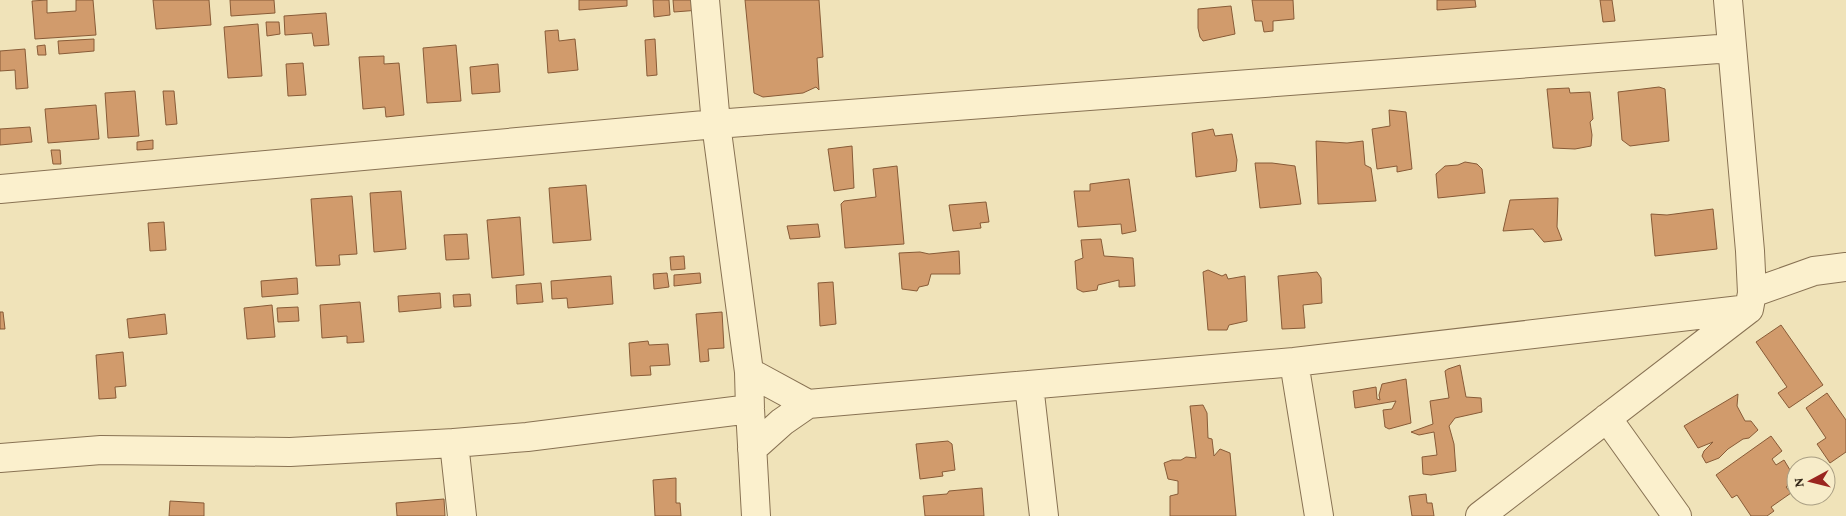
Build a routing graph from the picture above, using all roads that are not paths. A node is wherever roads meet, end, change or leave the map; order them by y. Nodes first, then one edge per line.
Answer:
1 (705, 0) edge
2 (1728, 0) edge
3 (1732, 48) junction
4 (716, 124) junction
5 (0, 189) edge
6 (1846, 267) edge
7 (1751, 301) junction
8 (1294, 362) junction
9 (749, 372) junction
10 (1029, 385) junction
11 (808, 404) junction
12 (750, 409) junction
13 (1607, 418) junction
14 (454, 444) junction
15 (752, 449) junction
16 (0, 458) edge
17 (462, 516) edge
18 (756, 516) edge
19 (1044, 516) edge
20 (1319, 516) edge
21 (1480, 516) edge
22 (1677, 516) edge

1 - 4 street
2 - 3 street
3 - 4 street
3 - 7 street
4 - 5 street
4 - 9 street
6 - 7 street
7 - 8 street
7 - 13 street
8 - 10 street
8 - 20 street
9 - 11 street
9 - 12 street
10 - 11 street
10 - 19 street
11 - 15 street
12 - 14 street
12 - 15 street
13 - 21 street
13 - 22 street
14 - 16 street
14 - 17 street
15 - 18 street

